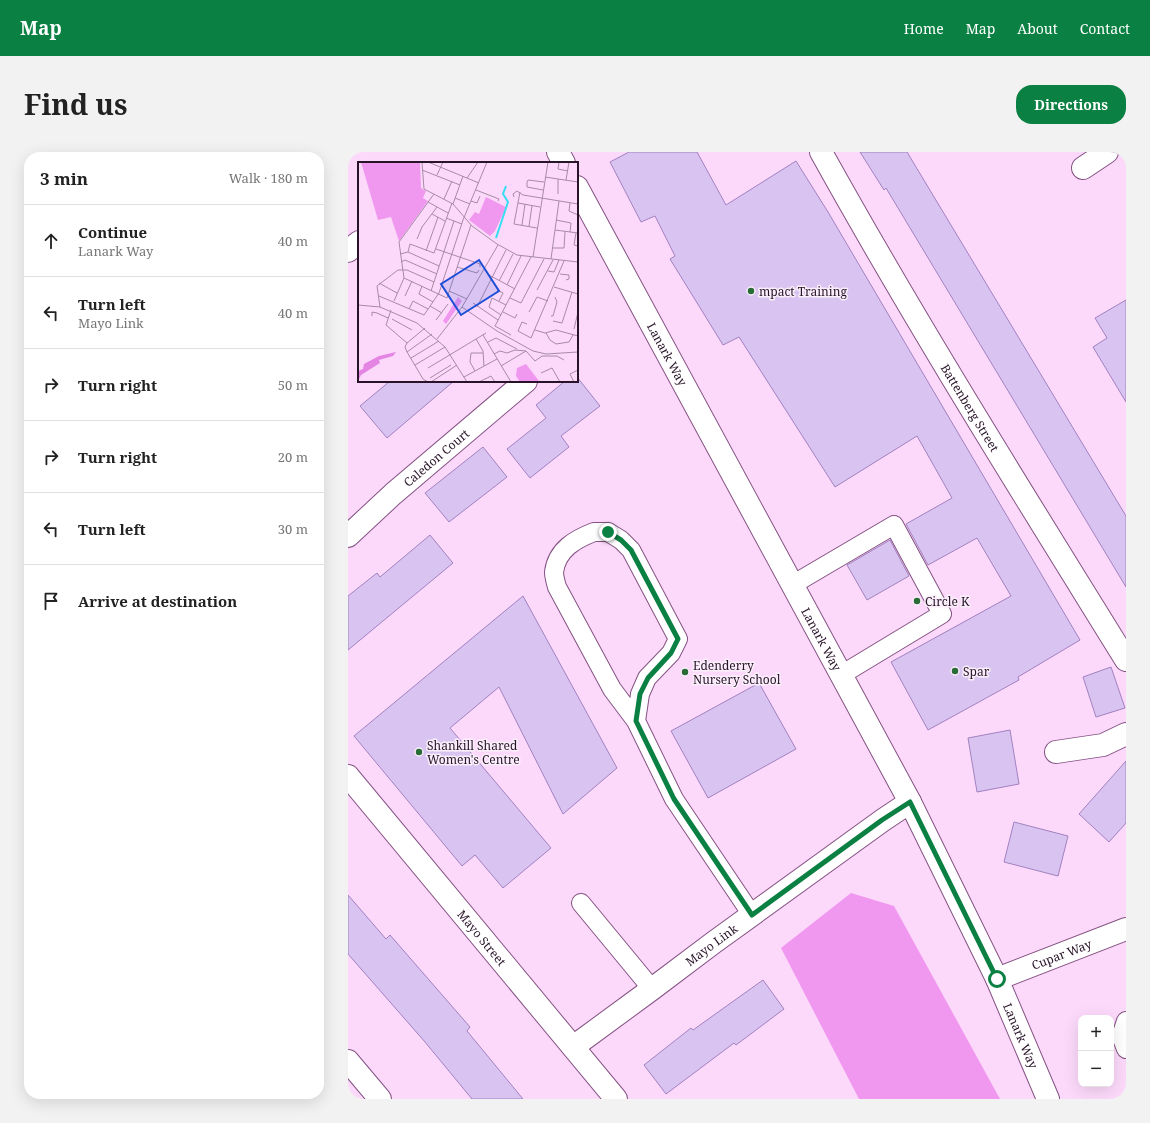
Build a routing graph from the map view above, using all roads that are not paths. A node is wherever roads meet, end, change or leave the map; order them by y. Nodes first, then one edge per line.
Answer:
1 (558, 152) edge
2 (821, 152) edge
3 (1107, 152) edge
4 (563, 162) edge
5 (1083, 168) dead end
6 (578, 190) edge
7 (358, 243) edge
8 (348, 251) edge
9 (525, 382) edge
10 (348, 536) edge
11 (792, 585) junction
12 (1126, 660) edge
13 (841, 674) junction
14 (648, 678) junction
15 (612, 689) junction
16 (636, 721) junction
17 (1126, 734) edge
18 (1056, 752) dead end
19 (348, 776) edge
20 (910, 802) junction
21 (581, 904) dead end
22 (752, 915) junction
23 (1126, 929) edge
24 (997, 979) junction
25 (652, 990) junction
26 (1126, 1021) edge
27 (573, 1047) junction
28 (1126, 1049) edge
29 (348, 1061) edge
30 (380, 1099) edge
31 (616, 1099) edge
32 (1048, 1099) edge

1 - 4 street
2 - 12 street, Battenberg Street
3 - 5 street
6 - 11 street, Lanark Way
7 - 8 street
9 - 10 street, Caledon Court
11 - 13 street, Lanark Way
11 - 13 lane
13 - 20 street, Lanark Way
14 - 15 lane
14 - 15 lane
14 - 16 lane
15 - 16 lane
16 - 22 lane
17 - 18 street
19 - 27 street, Mayo Street
20 - 22 street, Mayo Link
20 - 24 street, Lanark Way
21 - 25 lane
22 - 25 street, Mayo Link
23 - 24 street, Cupar Way
24 - 32 street, Lanark Way
25 - 27 street, Mayo Link
26 - 28 lane
27 - 31 street, Mayo Street
29 - 30 street

